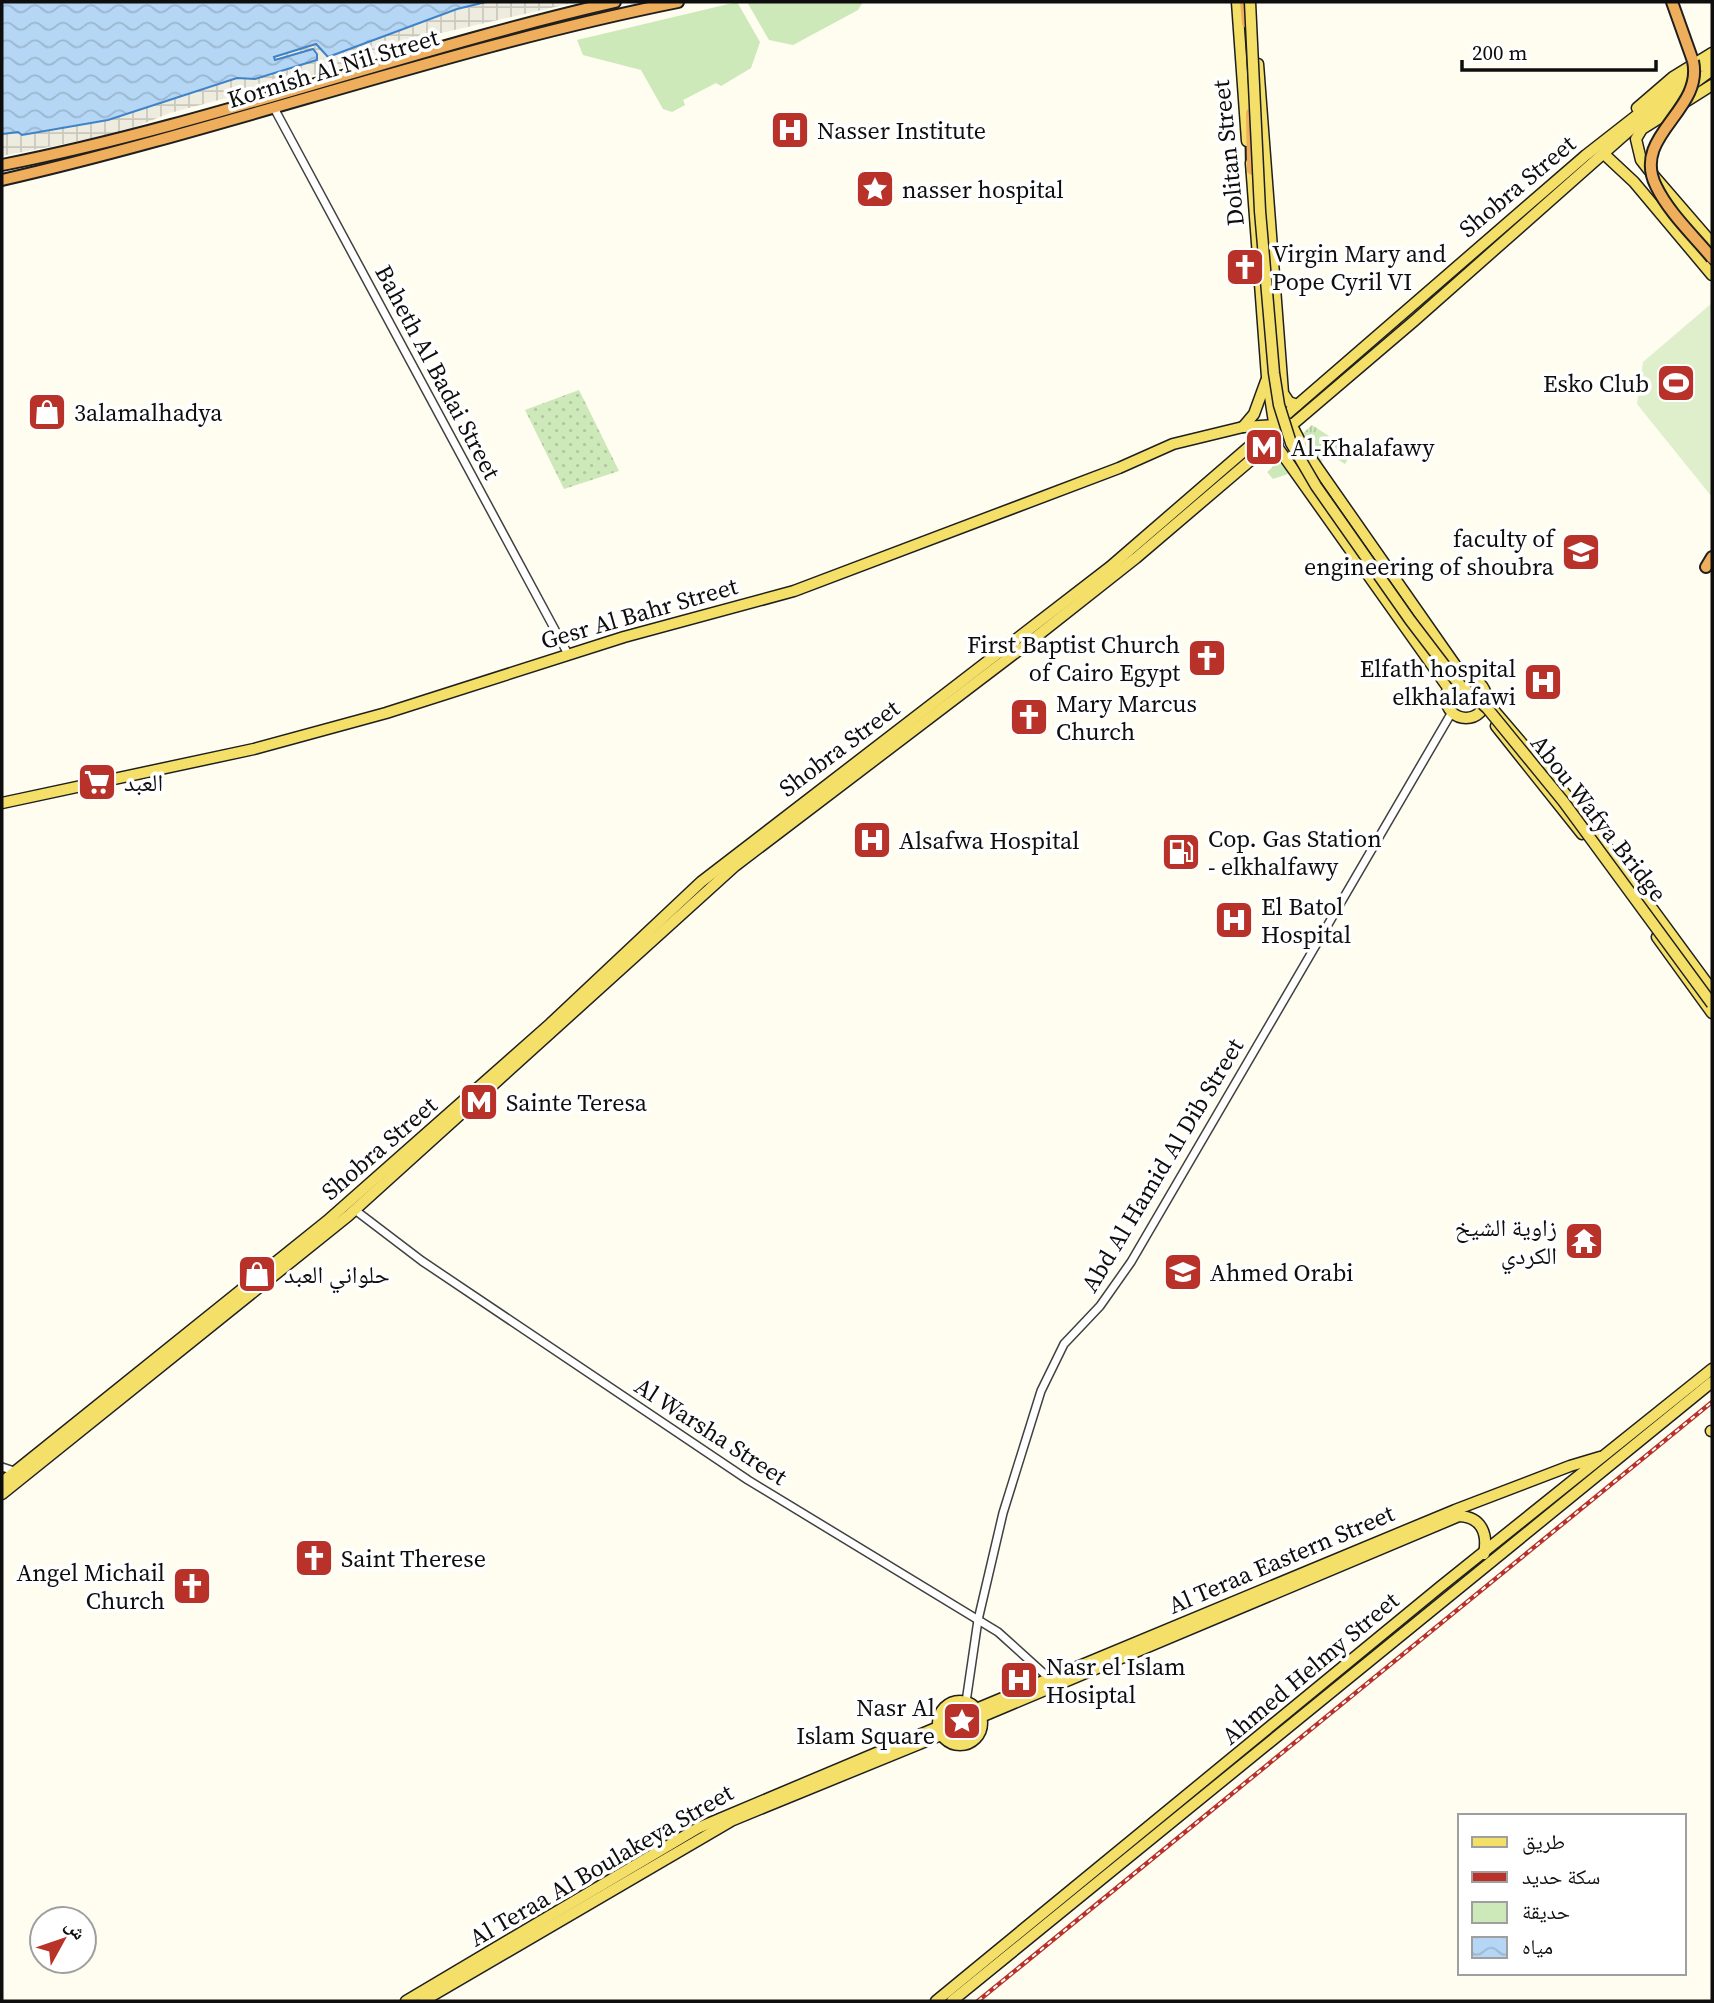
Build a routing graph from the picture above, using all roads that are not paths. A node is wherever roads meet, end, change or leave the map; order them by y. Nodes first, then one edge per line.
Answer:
1 (615, 2) edge
2 (678, 2) edge
3 (1237, 2) edge
4 (1245, 2) edge
5 (1252, 2) edge
6 (1672, 2) edge
7 (1712, 53) edge
8 (1712, 60) edge
9 (1712, 70) edge
10 (1712, 85) edge
11 (274, 108) junction
12 (1666, 113) junction
13 (1630, 118) junction
14 (1644, 120) junction
15 (1636, 139) junction
16 (1604, 154) junction
17 (2, 165) edge
18 (1252, 170) junction
19 (2, 180) edge
20 (1712, 243) edge
21 (1712, 258) edge
22 (1712, 275) edge
23 (1418, 298) junction
24 (1427, 309) junction
25 (1394, 319) junction
26 (1403, 329) junction
27 (1267, 377) junction
28 (1297, 405) junction
29 (1275, 425) junction
30 (1291, 425) junction
31 (1243, 427) junction
32 (1275, 439) junction
33 (1712, 557) edge
34 (1706, 567) dead end
35 (568, 654) junction
36 (1465, 679) junction
37 (1449, 689) junction
38 (1484, 704) junction
39 (1452, 712) junction
40 (2, 803) edge
41 (685, 896) junction
42 (693, 904) junction
43 (668, 911) junction
44 (676, 920) junction
45 (1697, 969) junction
46 (1687, 978) junction
47 (1712, 990) edge
48 (1712, 1004) edge
49 (1712, 1013) edge
50 (355, 1210) junction
51 (330, 1225) junction
52 (225, 1310) junction
53 (1712, 1369) edge
54 (1712, 1382) edge
55 (1604, 1457) junction
56 (2, 1467) edge
57 (14, 1471) junction
58 (2, 1482) edge
59 (2, 1494) edge
60 (1484, 1499) junction
61 (1480, 1524) junction
62 (1375, 1547) junction
63 (1484, 1554) junction
64 (1434, 1592) junction
65 (1447, 1599) junction
66 (1412, 1611) junction
67 (978, 1620) junction
68 (1422, 1621) junction
69 (1050, 1679) junction
70 (966, 1702) junction
71 (979, 1713) junction
72 (940, 1731) junction
73 (406, 2001) edge
74 (423, 2001) edge
75 (936, 2001) edge
76 (952, 2001) edge

1 - 17 highway, Kornish Al Nil Street
2 - 11 highway, Kornish Al Nil Street
3 - 18 main road, Dolitan Street
4 - 18 highway, bridge
5 - 28 main road, Dolitan Street
5 - 48 main road, Abou Wafya Bridge, bridge
6 - 21 highway, bridge
7 - 13 main road
8 - 13 main road, Shobra Street
9 - 14 main road, Shobra Street, bridge
10 - 12 main road
11 - 19 highway, Kornish Al Nil Street
11 - 35 street, Baheth Al Badai Street
12 - 14 main road
12 - 15 main road
13 - 23 main road, Shobra Street
14 - 15 main road
14 - 16 main road, Shobra Street
15 - 20 main road
16 - 22 main road
16 - 24 main road, Shobra Street
18 - 27 main road, Dolitan Street
23 - 24 main road
23 - 25 main road, Shobra Street
24 - 26 main road, Shobra Street
25 - 26 main road
25 - 28 main road, Shobra Street
26 - 30 main road, Shobra Street
27 - 29 main road, Dolitan Street
27 - 31 main road
28 - 29 main road, Shobra Street
29 - 31 main road, Gesr Al Bahr Street
29 - 32 main road, Dolitan Street
29 - 41 main road, Shobra Street
30 - 32 main road, Shobra Street
30 - 36 main road
31 - 35 main road, Gesr Al Bahr Street
32 - 37 main road
32 - 42 main road, Shobra Street
33 - 34 highway
35 - 40 main road, Gesr Al Bahr Street
36 - 37 main road
36 - 38 main road
37 - 39 main road
38 - 39 main road
38 - 45 main road
38 - 46 main road
39 - 67 street, Abd Al Hamid Al Dib Street
41 - 42 main road
41 - 43 main road, Shobra Street
42 - 44 main road, Shobra Street
43 - 44 main road
43 - 51 main road, Shobra Street
44 - 50 main road, Shobra Street
45 - 46 main road
45 - 47 main road
46 - 49 main road
50 - 51 main road, Shobra Street
50 - 67 street, Al Warsha Street
51 - 52 main road, Shobra Street
52 - 57 main road, Shobra Street
52 - 59 main road, Shobra Street
53 - 55 main road, Ahmed Helmy Street
54 - 65 main road, Ahmed Helmy Street
55 - 60 main road, Al Teraa Eastern Street
55 - 63 main road, Ahmed Helmy Street
56 - 57 street
57 - 58 main road, Shobra Street
60 - 61 main road
60 - 62 main road, Al Teraa Eastern Street
61 - 62 main road, Al Teraa Eastern Street
61 - 63 main road
62 - 69 main road, Al Teraa Eastern Street
62 - 71 main road, Al Teraa Eastern Street
63 - 64 main road, Ahmed Helmy Street
64 - 65 main road
64 - 66 main road, Ahmed Helmy Street
65 - 68 main road, Ahmed Helmy Street
66 - 68 main road
66 - 75 main road, Ahmed Helmy Street
67 - 69 street, Al Warsha Street
67 - 70 street, Abd Al Hamid Al Dib Street
68 - 76 main road, Ahmed Helmy Street
69 - 71 main road, Al Teraa Eastern Street
70 - 71 main road
70 - 72 main road
71 - 72 main road
72 - 73 main road, Al Teraa Al Boulakeya Street
72 - 74 main road, Al Teraa Al Boulakeya Street

